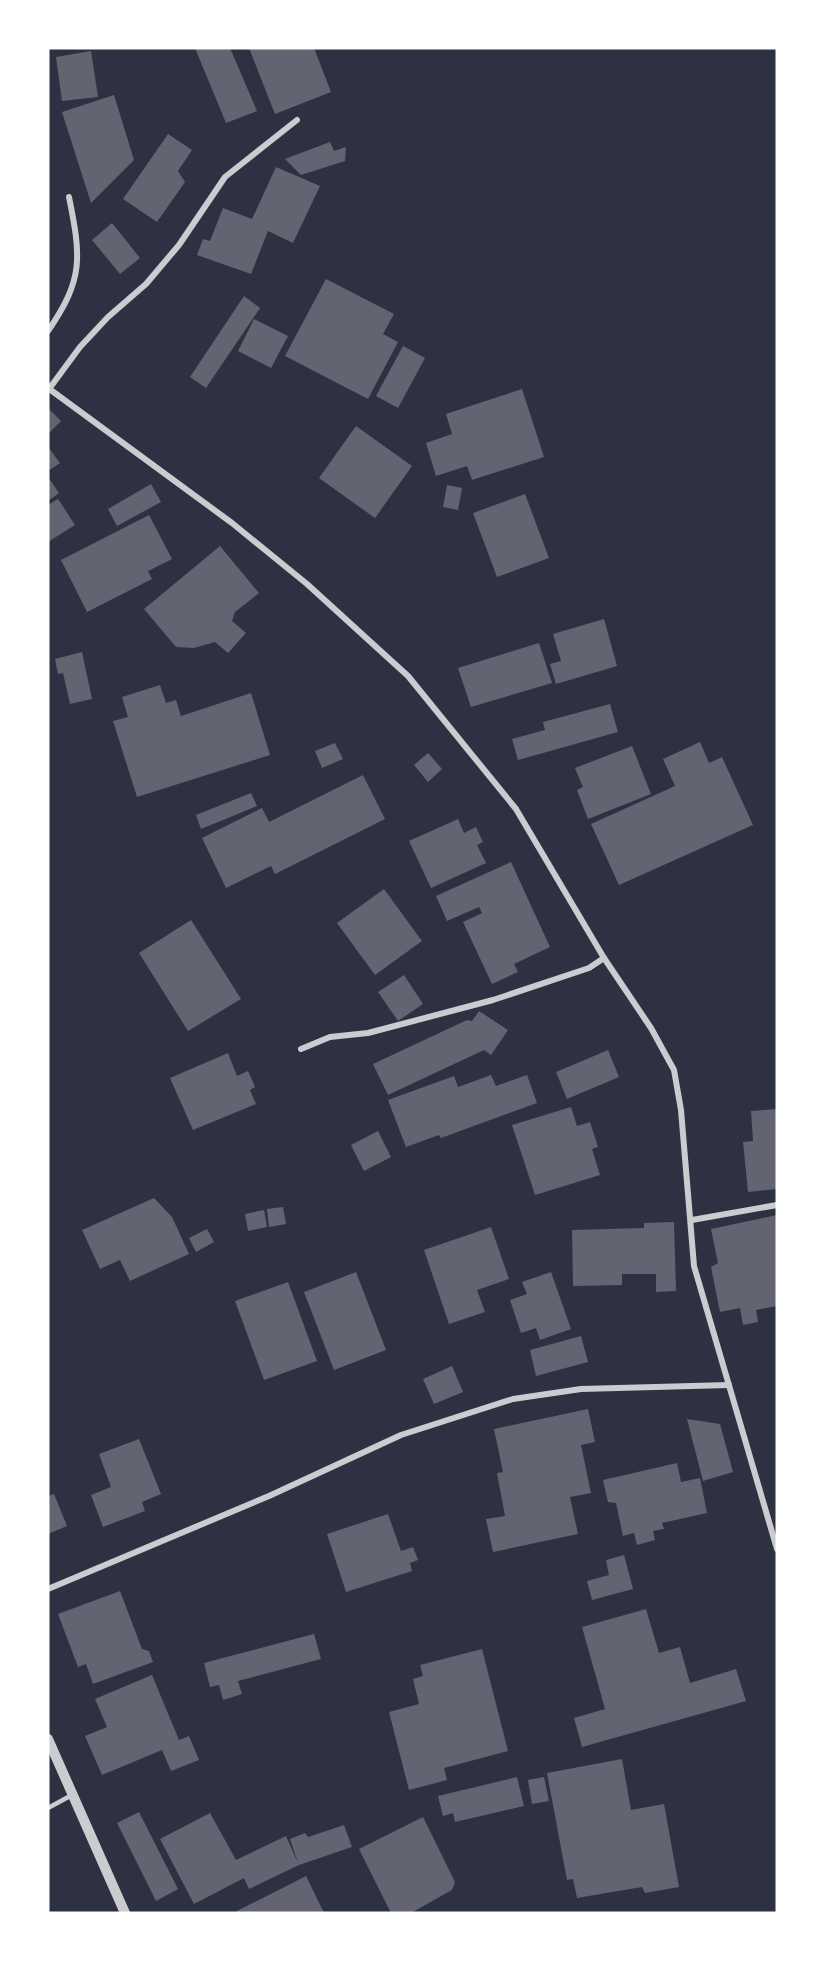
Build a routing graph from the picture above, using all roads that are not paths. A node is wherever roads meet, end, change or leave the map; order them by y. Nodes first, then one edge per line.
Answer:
1 (297, 120) dead end
2 (69, 197) dead end
3 (48, 331) edge
4 (49, 389) edge
5 (604, 958) junction
6 (301, 1049) dead end
7 (777, 1205) edge
8 (692, 1220) junction
9 (729, 1385) junction
10 (777, 1549) edge
11 (48, 1589) edge
12 (48, 1739) edge
13 (72, 1795) junction
14 (48, 1808) edge
15 (125, 1913) edge

1 - 4 street
2 - 3 street
4 - 5 street
5 - 6 street
5 - 8 street
7 - 8 street
8 - 9 street
9 - 10 street
9 - 11 street
12 - 13 street
13 - 14 lane
13 - 15 street

